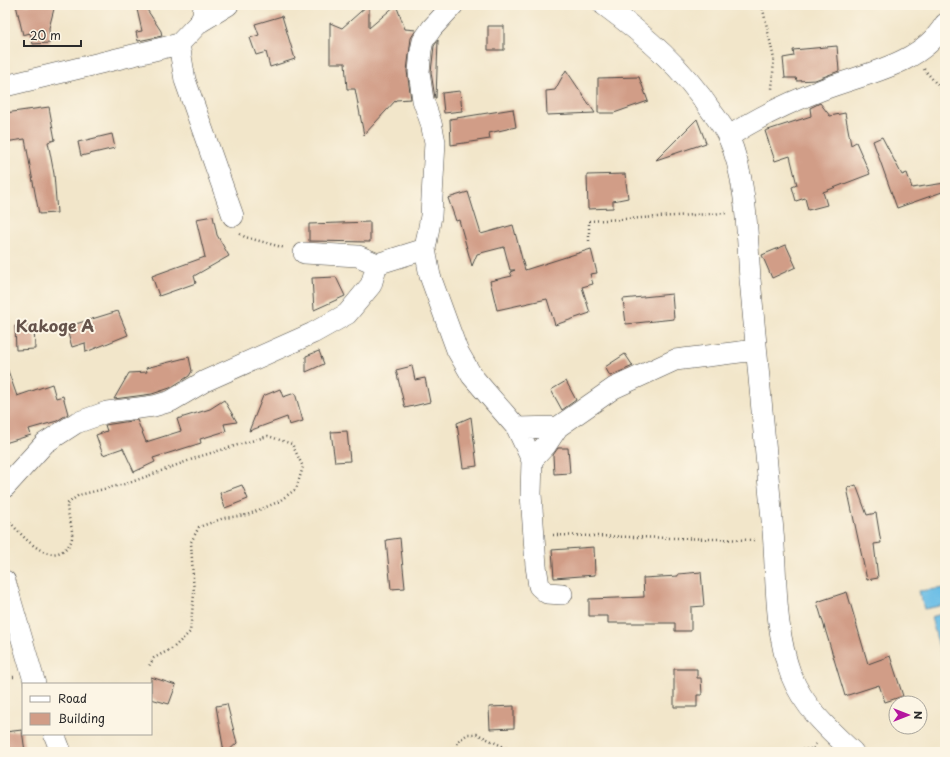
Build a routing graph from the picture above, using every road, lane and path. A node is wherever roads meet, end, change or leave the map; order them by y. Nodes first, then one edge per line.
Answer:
1 (228, 5) edge
2 (453, 5) edge
3 (604, 5) edge
4 (762, 5) edge
5 (202, 14) edge
6 (945, 24) edge
7 (179, 44) junction
8 (907, 59) junction
9 (5, 86) edge
10 (945, 94) edge
11 (770, 112) junction
12 (728, 137) junction
13 (745, 212) junction
14 (233, 216) joint
15 (590, 241) dead end
16 (426, 249) junction
17 (304, 253) joint
18 (377, 264) junction
19 (756, 350) junction
20 (558, 427) junction
21 (517, 428) junction
22 (532, 460) junction
23 (5, 487) edge
24 (5, 516) edge
25 (534, 535) junction
26 (774, 541) junction
27 (5, 581) edge
28 (562, 594) dead end
29 (149, 666) dead end
30 (36, 683) edge
31 (54, 735) edge
32 (812, 748) dead end
33 (61, 752) edge
34 (455, 752) edge
35 (514, 752) edge
36 (770, 752) edge
37 (853, 752) edge

1 - 5 street
2 - 16 street
3 - 12 street
4 - 11 path
5 - 7 street
6 - 8 street
7 - 9 street
7 - 14 street
8 - 10 path
8 - 11 street
11 - 12 street
12 - 13 street
13 - 15 path
13 - 19 street
14 - 17 path
16 - 18 street
16 - 21 street
17 - 18 street
18 - 23 street
19 - 20 street
19 - 26 street
20 - 21 street
20 - 22 street
21 - 22 street
22 - 25 street
24 - 29 path
25 - 26 path
25 - 28 street
26 - 37 street
27 - 30 street
31 - 33 street
32 - 36 path
34 - 35 path

